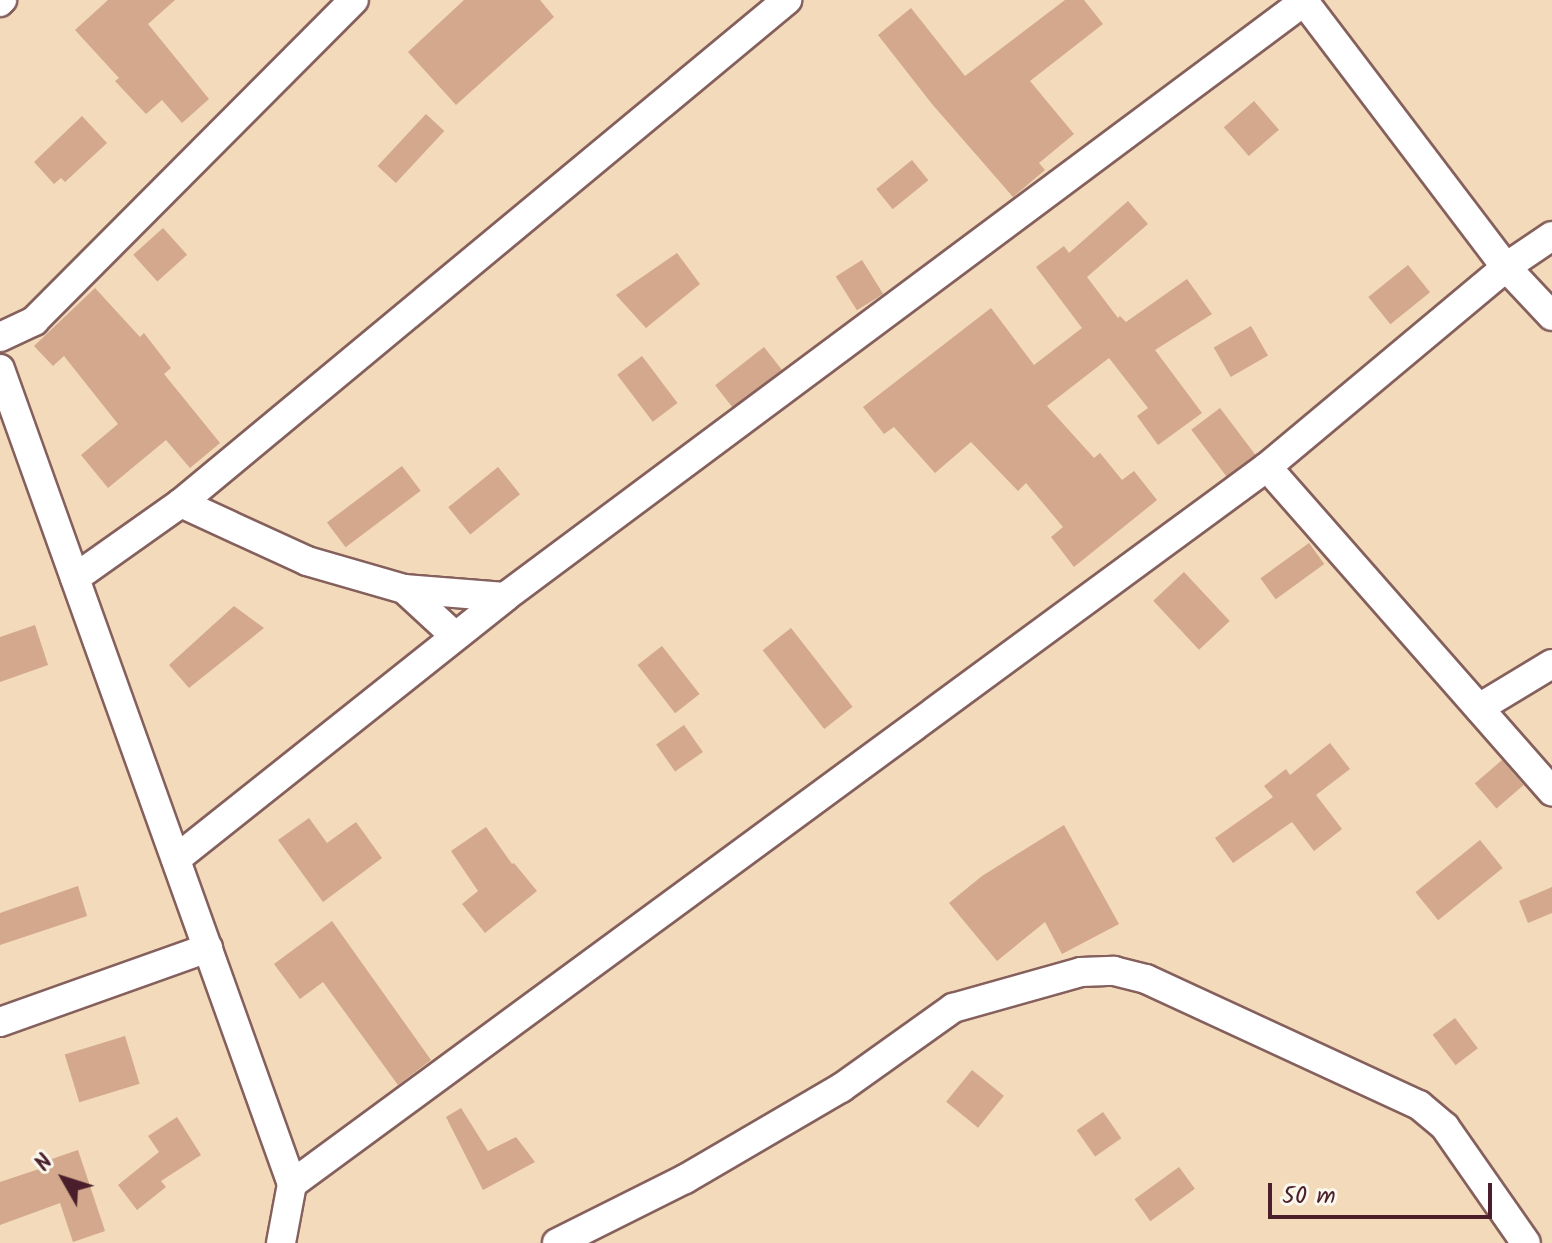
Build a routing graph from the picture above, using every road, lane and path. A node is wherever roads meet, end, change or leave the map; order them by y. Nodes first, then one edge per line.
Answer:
1 (354, 0) edge
2 (787, 0) edge
3 (1305, 1) edge
4 (1552, 236) edge
5 (1506, 267) junction
6 (1552, 316) edge
7 (0, 337) edge
8 (0, 369) edge
9 (1267, 467) junction
10 (181, 503) junction
11 (75, 578) junction
12 (404, 589) junction
13 (505, 597) junction
14 (455, 636) junction
15 (1552, 664) edge
16 (1479, 708) junction
17 (1552, 791) edge
18 (176, 859) junction
19 (208, 948) junction
20 (0, 1022) edge
21 (292, 1184) junction
22 (281, 1243) edge
23 (557, 1243) edge
24 (1526, 1243) edge

1 - 7 street
2 - 10 street
3 - 5 street
3 - 13 street
4 - 5 street
5 - 6 street
5 - 9 street
8 - 11 street
9 - 16 street
9 - 21 street
10 - 11 street
10 - 12 street
11 - 18 street
12 - 13 street
12 - 14 street
13 - 14 street
14 - 18 street
15 - 16 street
16 - 17 street
18 - 19 street
19 - 20 street
19 - 21 street
21 - 22 street
23 - 24 street

